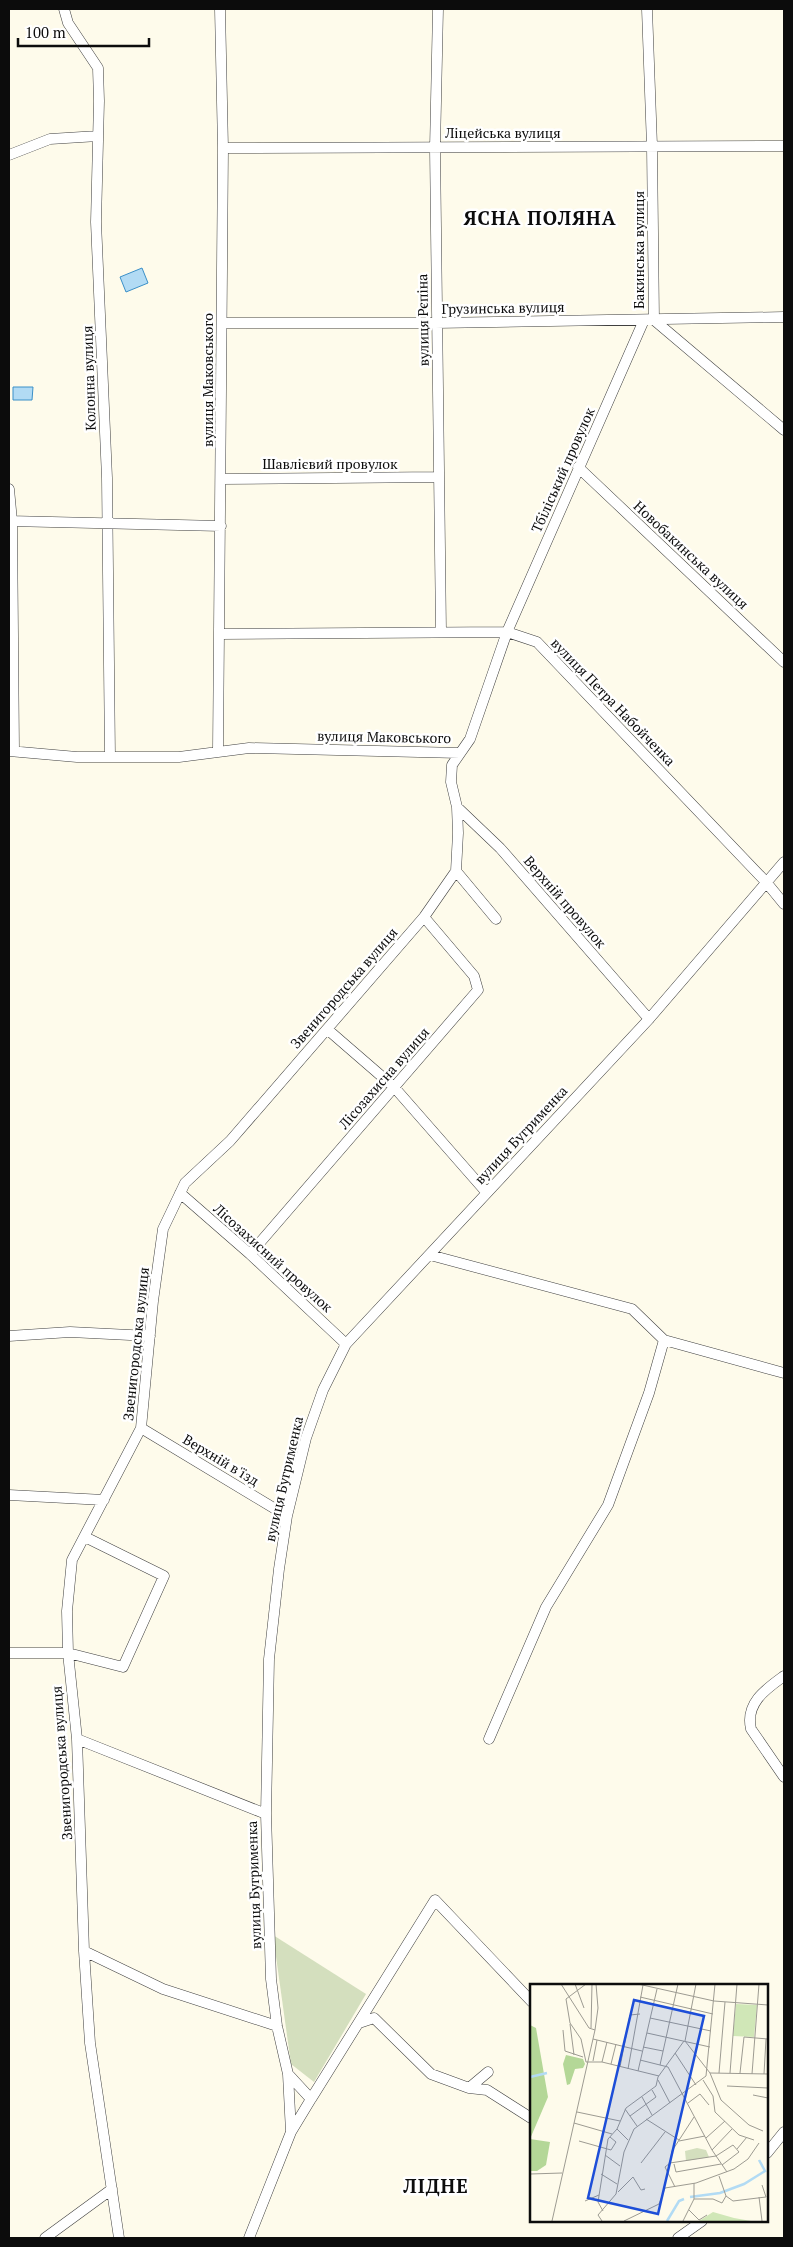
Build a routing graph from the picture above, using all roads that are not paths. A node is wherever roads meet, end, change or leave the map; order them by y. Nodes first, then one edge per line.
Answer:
1 (64, 9) edge
2 (220, 9) edge
3 (438, 9) edge
4 (647, 9) edge
5 (98, 136) junction
6 (652, 146) junction
7 (784, 146) edge
8 (223, 148) junction
9 (436, 148) junction
10 (9, 155) edge
11 (784, 318) edge
12 (649, 320) junction
13 (222, 323) junction
14 (436, 323) junction
15 (784, 430) edge
16 (578, 467) junction
17 (438, 477) junction
18 (221, 479) junction
19 (9, 489) edge
20 (11, 521) edge
21 (107, 523) junction
22 (221, 526) junction
23 (441, 632) junction
24 (507, 632) junction
25 (220, 634) junction
26 (784, 662) edge
27 (12, 751) edge
28 (218, 752) junction
29 (460, 753) junction
30 (110, 757) junction
31 (457, 807) junction
32 (784, 862) edge
33 (456, 871) junction
34 (766, 882) junction
35 (784, 904) edge
36 (424, 917) junction
37 (496, 919) dead end
38 (649, 1019) junction
39 (327, 1029) junction
40 (394, 1087) junction
41 (486, 1192) junction
42 (180, 1193) junction
43 (250, 1254) junction
44 (430, 1255) junction
45 (9, 1336) edge
46 (150, 1336) junction
47 (664, 1340) junction
48 (346, 1344) junction
49 (784, 1373) edge
50 (141, 1428) junction
51 (9, 1495) edge
52 (104, 1500) junction
53 (287, 1516) junction
54 (85, 1538) junction
55 (9, 1653) edge
56 (68, 1653) junction
57 (784, 1676) edge
58 (77, 1738) junction
59 (488, 1739) dead end
60 (784, 1777) edge
61 (266, 1814) junction
62 (84, 1951) junction
63 (530, 2000) edge
64 (359, 2023) junction
65 (277, 2026) junction
66 (488, 2072) dead end
67 (288, 2074) junction
68 (469, 2088) junction
69 (311, 2099) junction
70 (530, 2117) edge
71 (291, 2132) junction
72 (784, 2132) edge
73 (768, 2152) edge
74 (112, 2189) junction
75 (701, 2222) edge
76 (45, 2238) edge
77 (119, 2238) edge
78 (249, 2238) edge
79 (678, 2238) edge

1 - 5 street, Колонна вулиця
2 - 8 street, вулиця Маковського
3 - 9 street, вулиця Рєпіна
4 - 6 street, Бакинська вулиця
5 - 10 street
5 - 21 street, Колонна вулиця
6 - 7 street, Ліцейська вулиця
6 - 9 street, Ліцейська вулиця
6 - 12 street, Бакинська вулиця
8 - 9 street, Ліцейська вулиця
8 - 13 street, вулиця Маковського
9 - 14 street, вулиця Рєпіна
11 - 12 street, Грузинська вулиця
12 - 14 street, Грузинська вулиця
12 - 15 street, Бакинська вулиця
12 - 16 street, Тбіліський провулок
13 - 14 street, Грузинська вулиця
13 - 18 street, вулиця Маковського
14 - 17 street, вулиця Рєпіна
16 - 24 street, Тбіліський провулок
16 - 26 street, Новобакинська вулиця
17 - 18 street, Шавлієвий провулок
17 - 23 street, вулиця Рєпіна
18 - 22 street, вулиця Маковського
19 - 20 street
20 - 21 street
20 - 27 street
21 - 22 street
21 - 30 street, Колонна вулиця
22 - 25 street, вулиця Маковського
23 - 24 street, вулиця Петра Набойченка
23 - 25 street, вулиця Петра Набойченка
24 - 29 street
24 - 34 street, вулиця Петра Набойченка
25 - 28 street, вулиця Маковського
27 - 30 street, вулиця Маковського
28 - 29 street, вулиця Маковського
28 - 30 street, вулиця Маковського
29 - 31 street
31 - 33 street
31 - 38 street, Верхній провулок
32 - 34 street, вулиця Бугрименка
33 - 36 street, Звенигородська вулиця
33 - 37 street
34 - 35 street, вулиця Петра Набойченка
34 - 38 street, вулиця Бугрименка
36 - 39 street, Звенигородська вулиця
36 - 40 street, Лісозахисна вулиця
38 - 41 street, вулиця Бугрименка
39 - 40 street
39 - 42 street, Звенигородська вулиця
40 - 41 street
40 - 43 street, Лісозахисна вулиця
41 - 44 street, вулиця Бугрименка
42 - 43 street, Лісозахисний провулок
42 - 46 street, Звенигородська вулиця
43 - 48 street, Лісозахисний провулок
44 - 47 street
44 - 48 street, вулиця Бугрименка
45 - 46 street
46 - 50 street, Звенигородська вулиця
47 - 49 street
47 - 59 street
48 - 53 street, вулиця Бугрименка
50 - 52 street, Звенигородська вулиця
50 - 53 street, Верхній в'їзд
51 - 52 street
52 - 54 street, Звенигородська вулиця
53 - 61 street, вулиця Бугрименка
54 - 56 street, Звенигородська вулиця
54 - 56 street
55 - 56 street
56 - 58 street, Звенигородська вулиця
57 - 60 street
58 - 61 street
58 - 62 street, Звенигородська вулиця
61 - 65 street, вулиця Бугрименка
62 - 65 street
62 - 74 street, Звенигородська вулиця
63 - 64 street
64 - 68 street
64 - 69 street
65 - 67 street, вулиця Бугрименка
66 - 68 street
67 - 69 street
67 - 71 street, вулиця Бугрименка
68 - 70 street
69 - 71 street
71 - 78 street, вулиця Бугрименка
72 - 73 street
74 - 76 street
74 - 77 street
75 - 79 street

